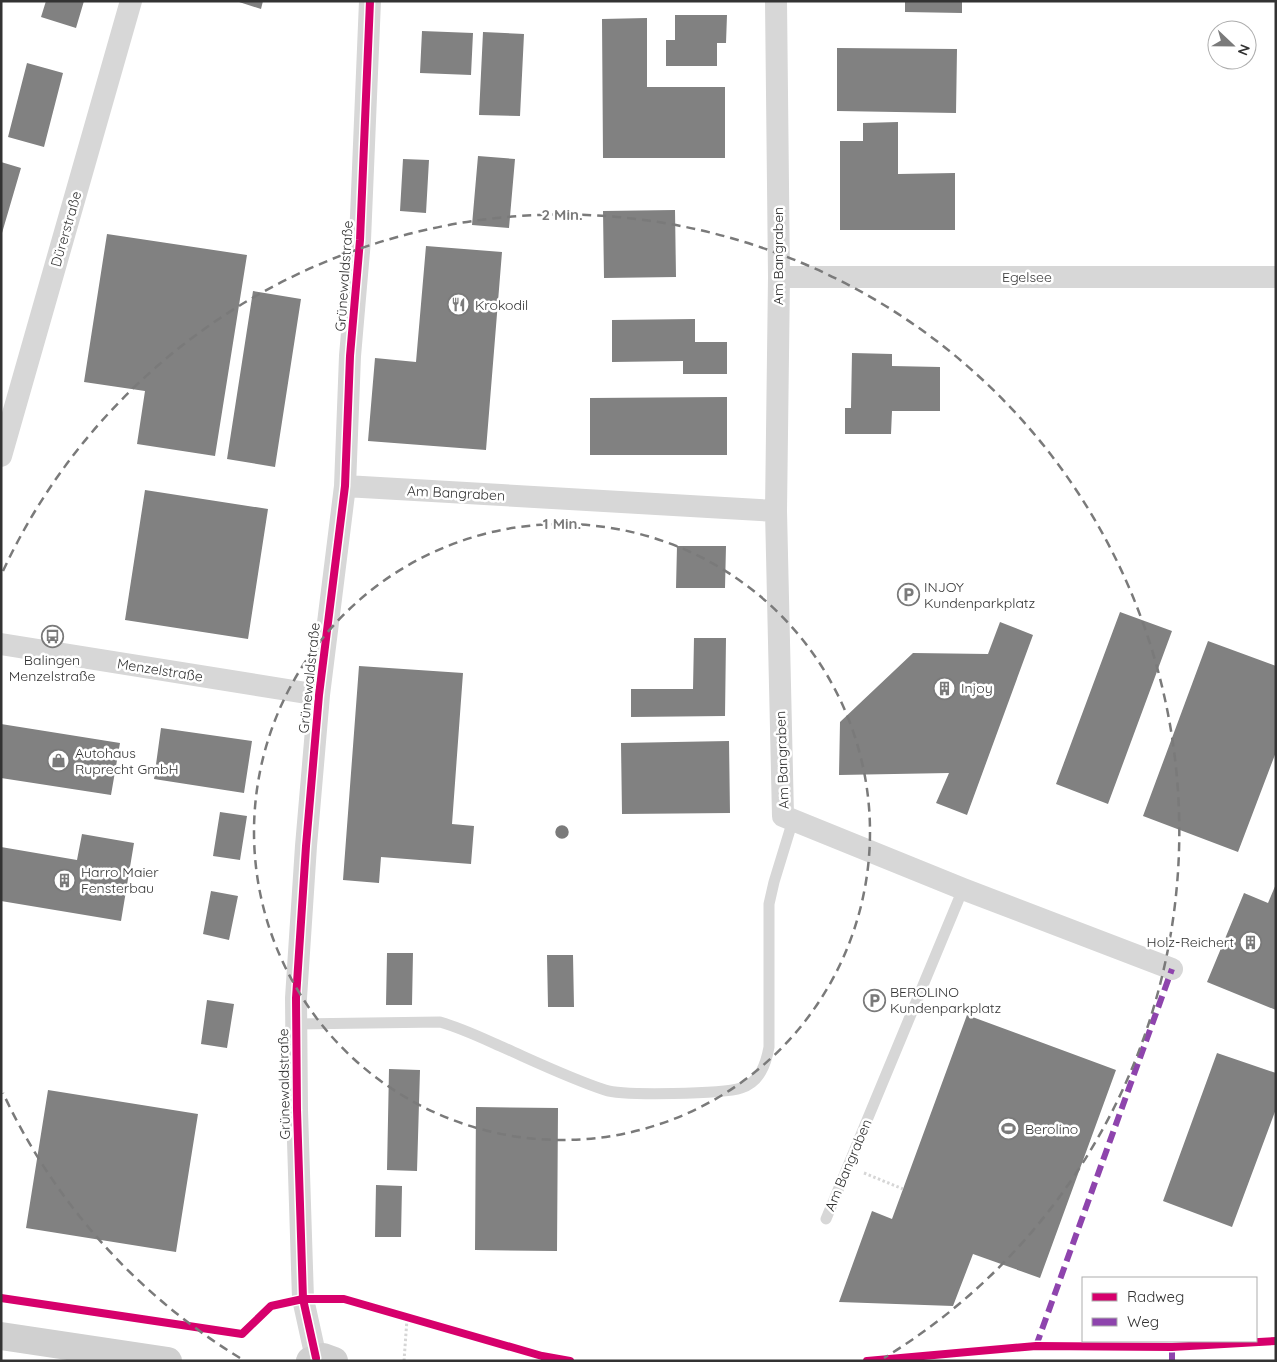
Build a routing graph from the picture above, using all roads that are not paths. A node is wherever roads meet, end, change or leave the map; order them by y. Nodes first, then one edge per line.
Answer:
1 (131, 1) edge
2 (370, 1) edge
3 (776, 1) edge
4 (779, 277) junction
5 (1276, 277) edge
6 (1, 456) edge
7 (345, 486) junction
8 (776, 511) junction
9 (1, 644) edge
10 (319, 695) junction
11 (793, 820) junction
12 (963, 889) junction
13 (1172, 969) dead end
14 (296, 1024) junction
15 (826, 1219) dead end
16 (1, 1336) edge
17 (320, 1360) edge
18 (168, 1361) edge

1 - 6 street, Dürerstraße
2 - 7 street, Grünewaldstraße
3 - 4 street, Am Bangraben
4 - 5 street, Egelsee
4 - 8 street, Am Bangraben
7 - 8 street, Am Bangraben
7 - 10 street, Grünewaldstraße
8 - 11 street, Am Bangraben
9 - 10 street, Menzelstraße
10 - 14 street, Grünewaldstraße
11 - 12 street, Am Bangraben
11 - 14 lane
12 - 13 street, Am Bangraben
12 - 15 lane, Am Bangraben
14 - 17 street, Grünewaldstraße
16 - 18 main road

